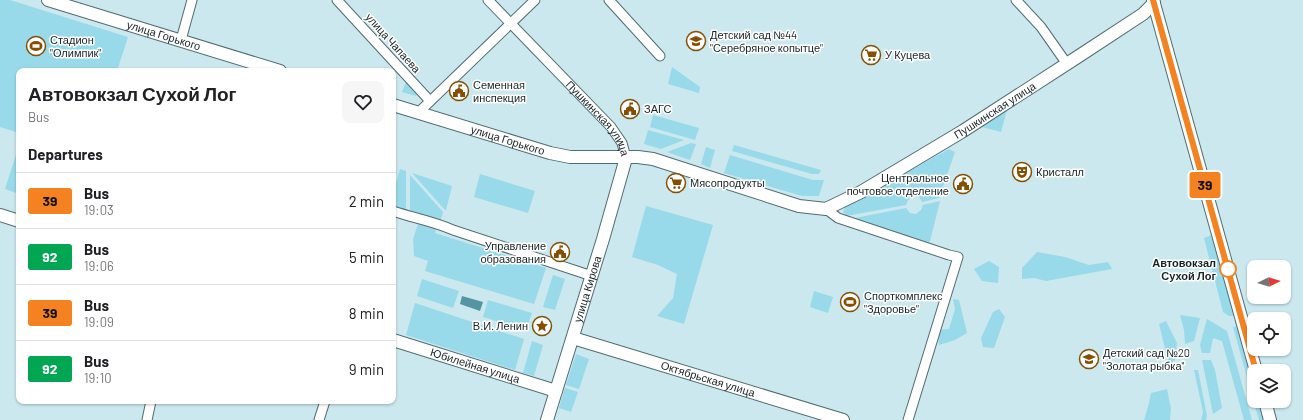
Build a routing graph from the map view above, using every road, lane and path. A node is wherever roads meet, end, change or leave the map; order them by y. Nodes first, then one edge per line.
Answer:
1 (48, 0) edge
2 (192, 0) edge
3 (337, 0) edge
4 (488, 0) edge
5 (535, 0) edge
6 (609, 0) edge
7 (1016, 0) edge
8 (1154, 1) edge
9 (510, 23) junction
10 (181, 40) junction
11 (660, 56) dead end
12 (1067, 64) junction
13 (252, 67) edge
14 (430, 101) junction
15 (396, 106) edge
16 (418, 113) junction
17 (626, 158) junction
18 (826, 209) junction
19 (396, 212) edge
20 (0, 215) edge
21 (16, 220) edge
22 (592, 276) junction
23 (573, 338) junction
24 (396, 341) edge
25 (1254, 364) edge
26 (556, 391) junction
27 (150, 404) edge
28 (324, 404) edge
29 (1267, 408) edge
30 (147, 420) edge
31 (319, 420) edge
32 (547, 420) edge
33 (843, 420) edge
34 (908, 420) edge
35 (1270, 420) edge

1 - 10 street, улица Горького
2 - 10 street
3 - 14 street, улица Чапаева
4 - 9 street, Пушкинская улица
5 - 9 street
6 - 11 street
7 - 12 street
8 - 12 street, Пушкинская улица
8 - 25 street
9 - 14 street
9 - 17 street, Пушкинская улица
10 - 13 street, улица Горького
12 - 18 street, Пушкинская улица
14 - 16 street
15 - 16 street, улица Горького
16 - 17 street, улица Горького
17 - 18 street, Пушкинская улица
17 - 22 street, улица Кирова
18 - 34 street, Пушкинская улица
19 - 22 street
20 - 21 street
22 - 23 street, улица Кирова
23 - 26 street, улица Кирова
23 - 33 street, Октябрьская улица
24 - 26 street, Юбилейная улица
26 - 32 street, улица Кирова
27 - 30 street
28 - 31 street
29 - 35 street

